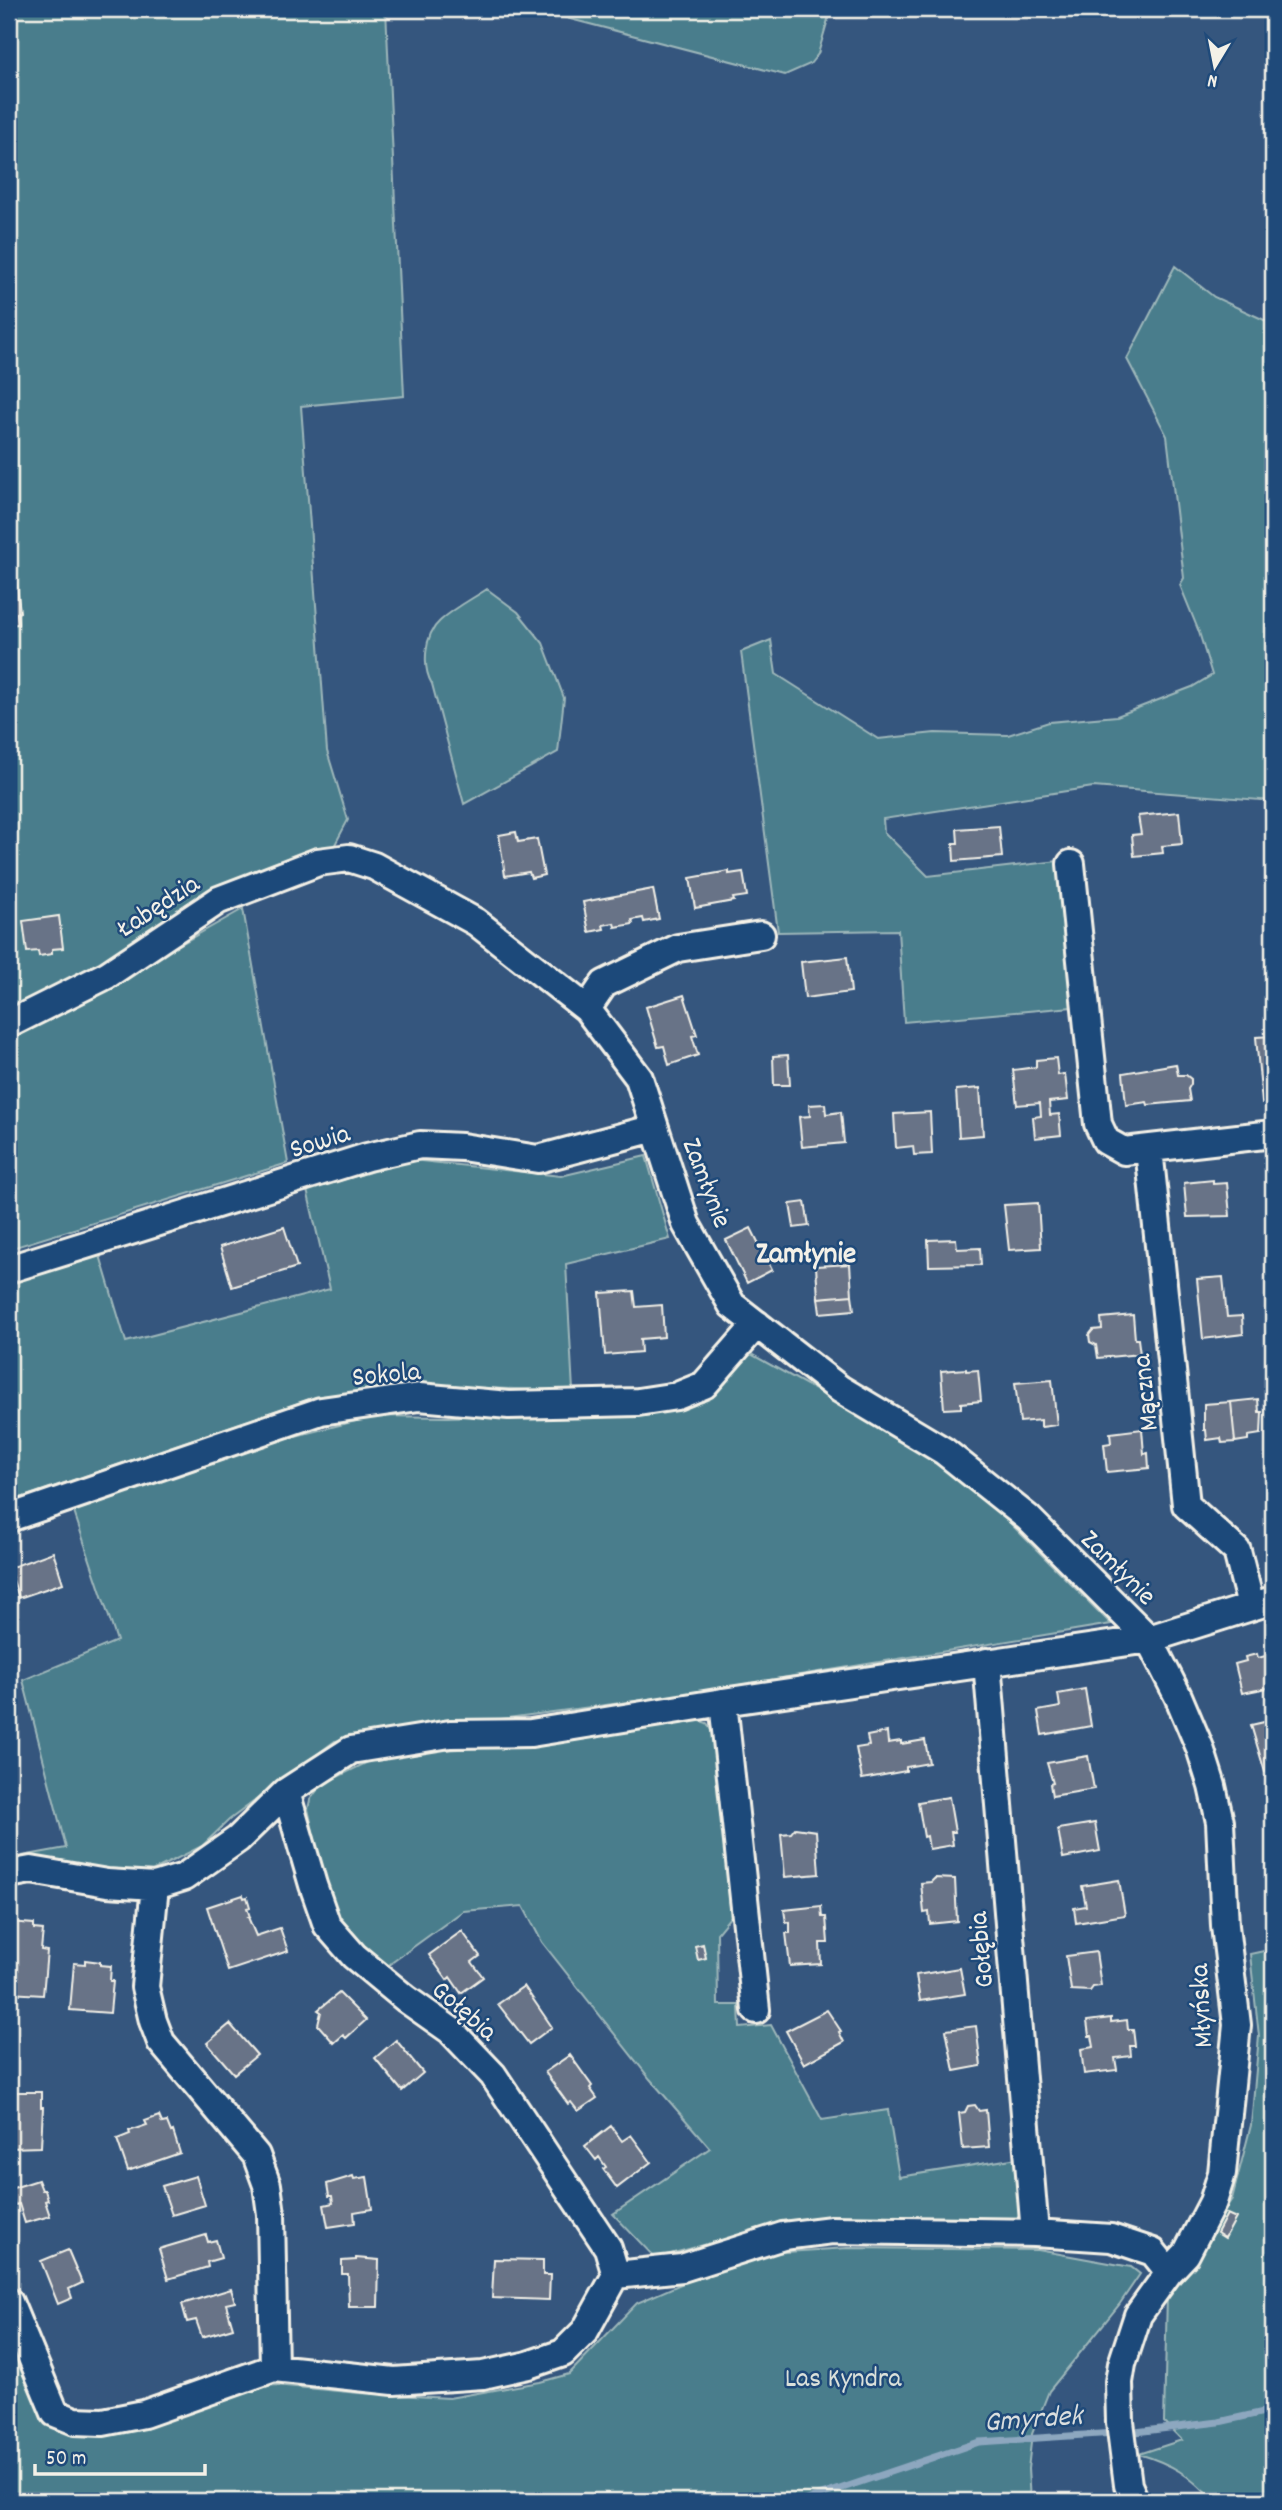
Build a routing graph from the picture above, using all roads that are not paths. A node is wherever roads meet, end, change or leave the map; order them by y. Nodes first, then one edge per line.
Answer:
1 (349, 858) joint
2 (1071, 864) dead end
3 (761, 935) dead end
4 (587, 1009) junction
5 (9, 1024) edge
6 (655, 1128) junction
7 (1273, 1134) edge
8 (1149, 1149) junction
9 (9, 1269) edge
10 (757, 1324) junction
11 (9, 1517) edge
12 (1262, 1603) edge
13 (1149, 1639) junction
14 (987, 1662) junction
15 (723, 1702) junction
16 (286, 1792) junction
17 (9, 1874) edge
18 (155, 1886) junction
19 (756, 2010) dead end
20 (1035, 2233) junction
21 (1169, 2272) junction
22 (616, 2275) junction
23 (9, 2302) edge
24 (274, 2368) junction
25 (1129, 2496) edge

1 - 4 street, Zamłynie
1 - 5 street, Łabędzia
2 - 8 street
3 - 4 street
4 - 6 street, Zamłynie
6 - 9 street, Sowia
6 - 10 street, Zamłynie
7 - 8 street
8 - 12 street, Mączna
10 - 11 street, Sokola
10 - 13 street, Zamłynie
12 - 13 street
13 - 14 street
13 - 21 street, Młyńska
14 - 15 street
14 - 20 street, Gołębia
15 - 16 street
15 - 19 street
16 - 18 street
16 - 22 street, Gołębia
17 - 18 street
18 - 24 street
20 - 21 street
20 - 22 street
21 - 25 street, Młyńska
22 - 24 street
23 - 24 street

